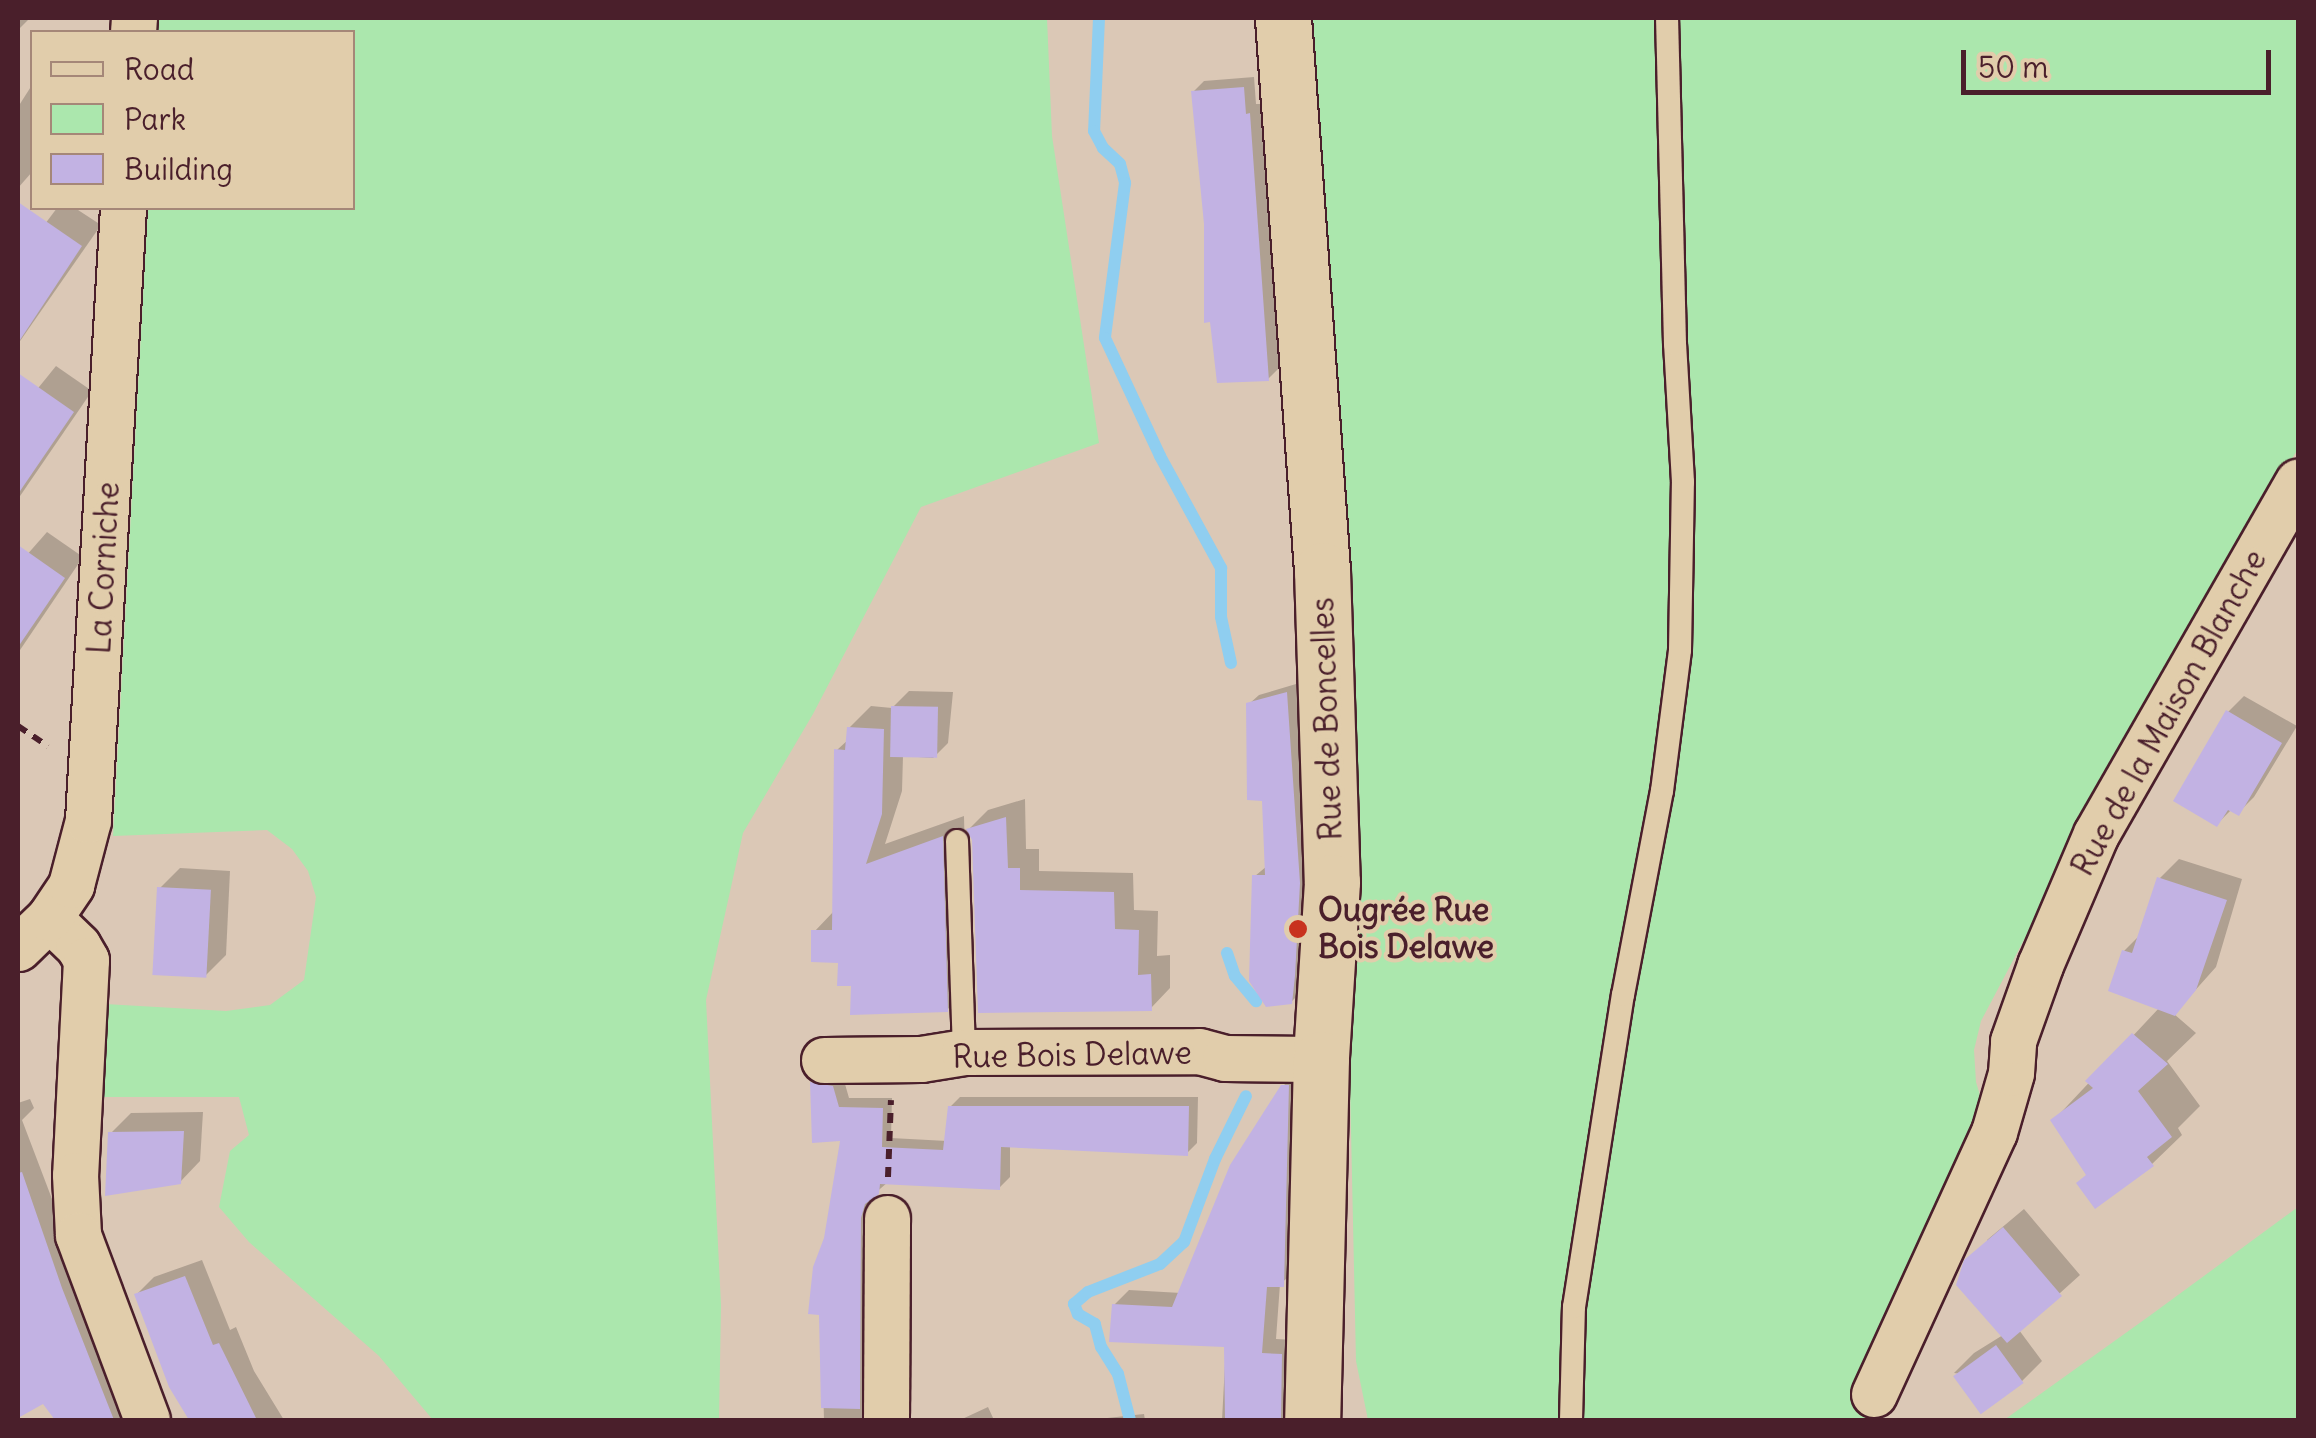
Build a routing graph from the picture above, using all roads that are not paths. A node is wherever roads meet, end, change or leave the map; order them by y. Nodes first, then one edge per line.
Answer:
1 (1282, 18) edge
2 (1668, 18) edge
3 (123, 210) edge
4 (2298, 482) edge
5 (957, 840) dead end
6 (33, 933) edge
7 (964, 1052) junction
8 (1321, 1059) junction
9 (824, 1060) dead end
10 (886, 1218) road end
11 (1874, 1394) dead end
12 (147, 1420) edge
13 (886, 1420) edge
14 (1312, 1420) edge
15 (1571, 1420) edge

1 - 8 main road, Rue de Boncelles
2 - 15 lane
3 - 6 street, La Corniche
4 - 11 street, Rue de la Maison Blanche
5 - 7 lane
6 - 12 street
7 - 8 street, Rue Bois Delawe
7 - 9 street, Rue Bois Delawe
8 - 14 main road, Rue de Boncelles
10 - 13 street

